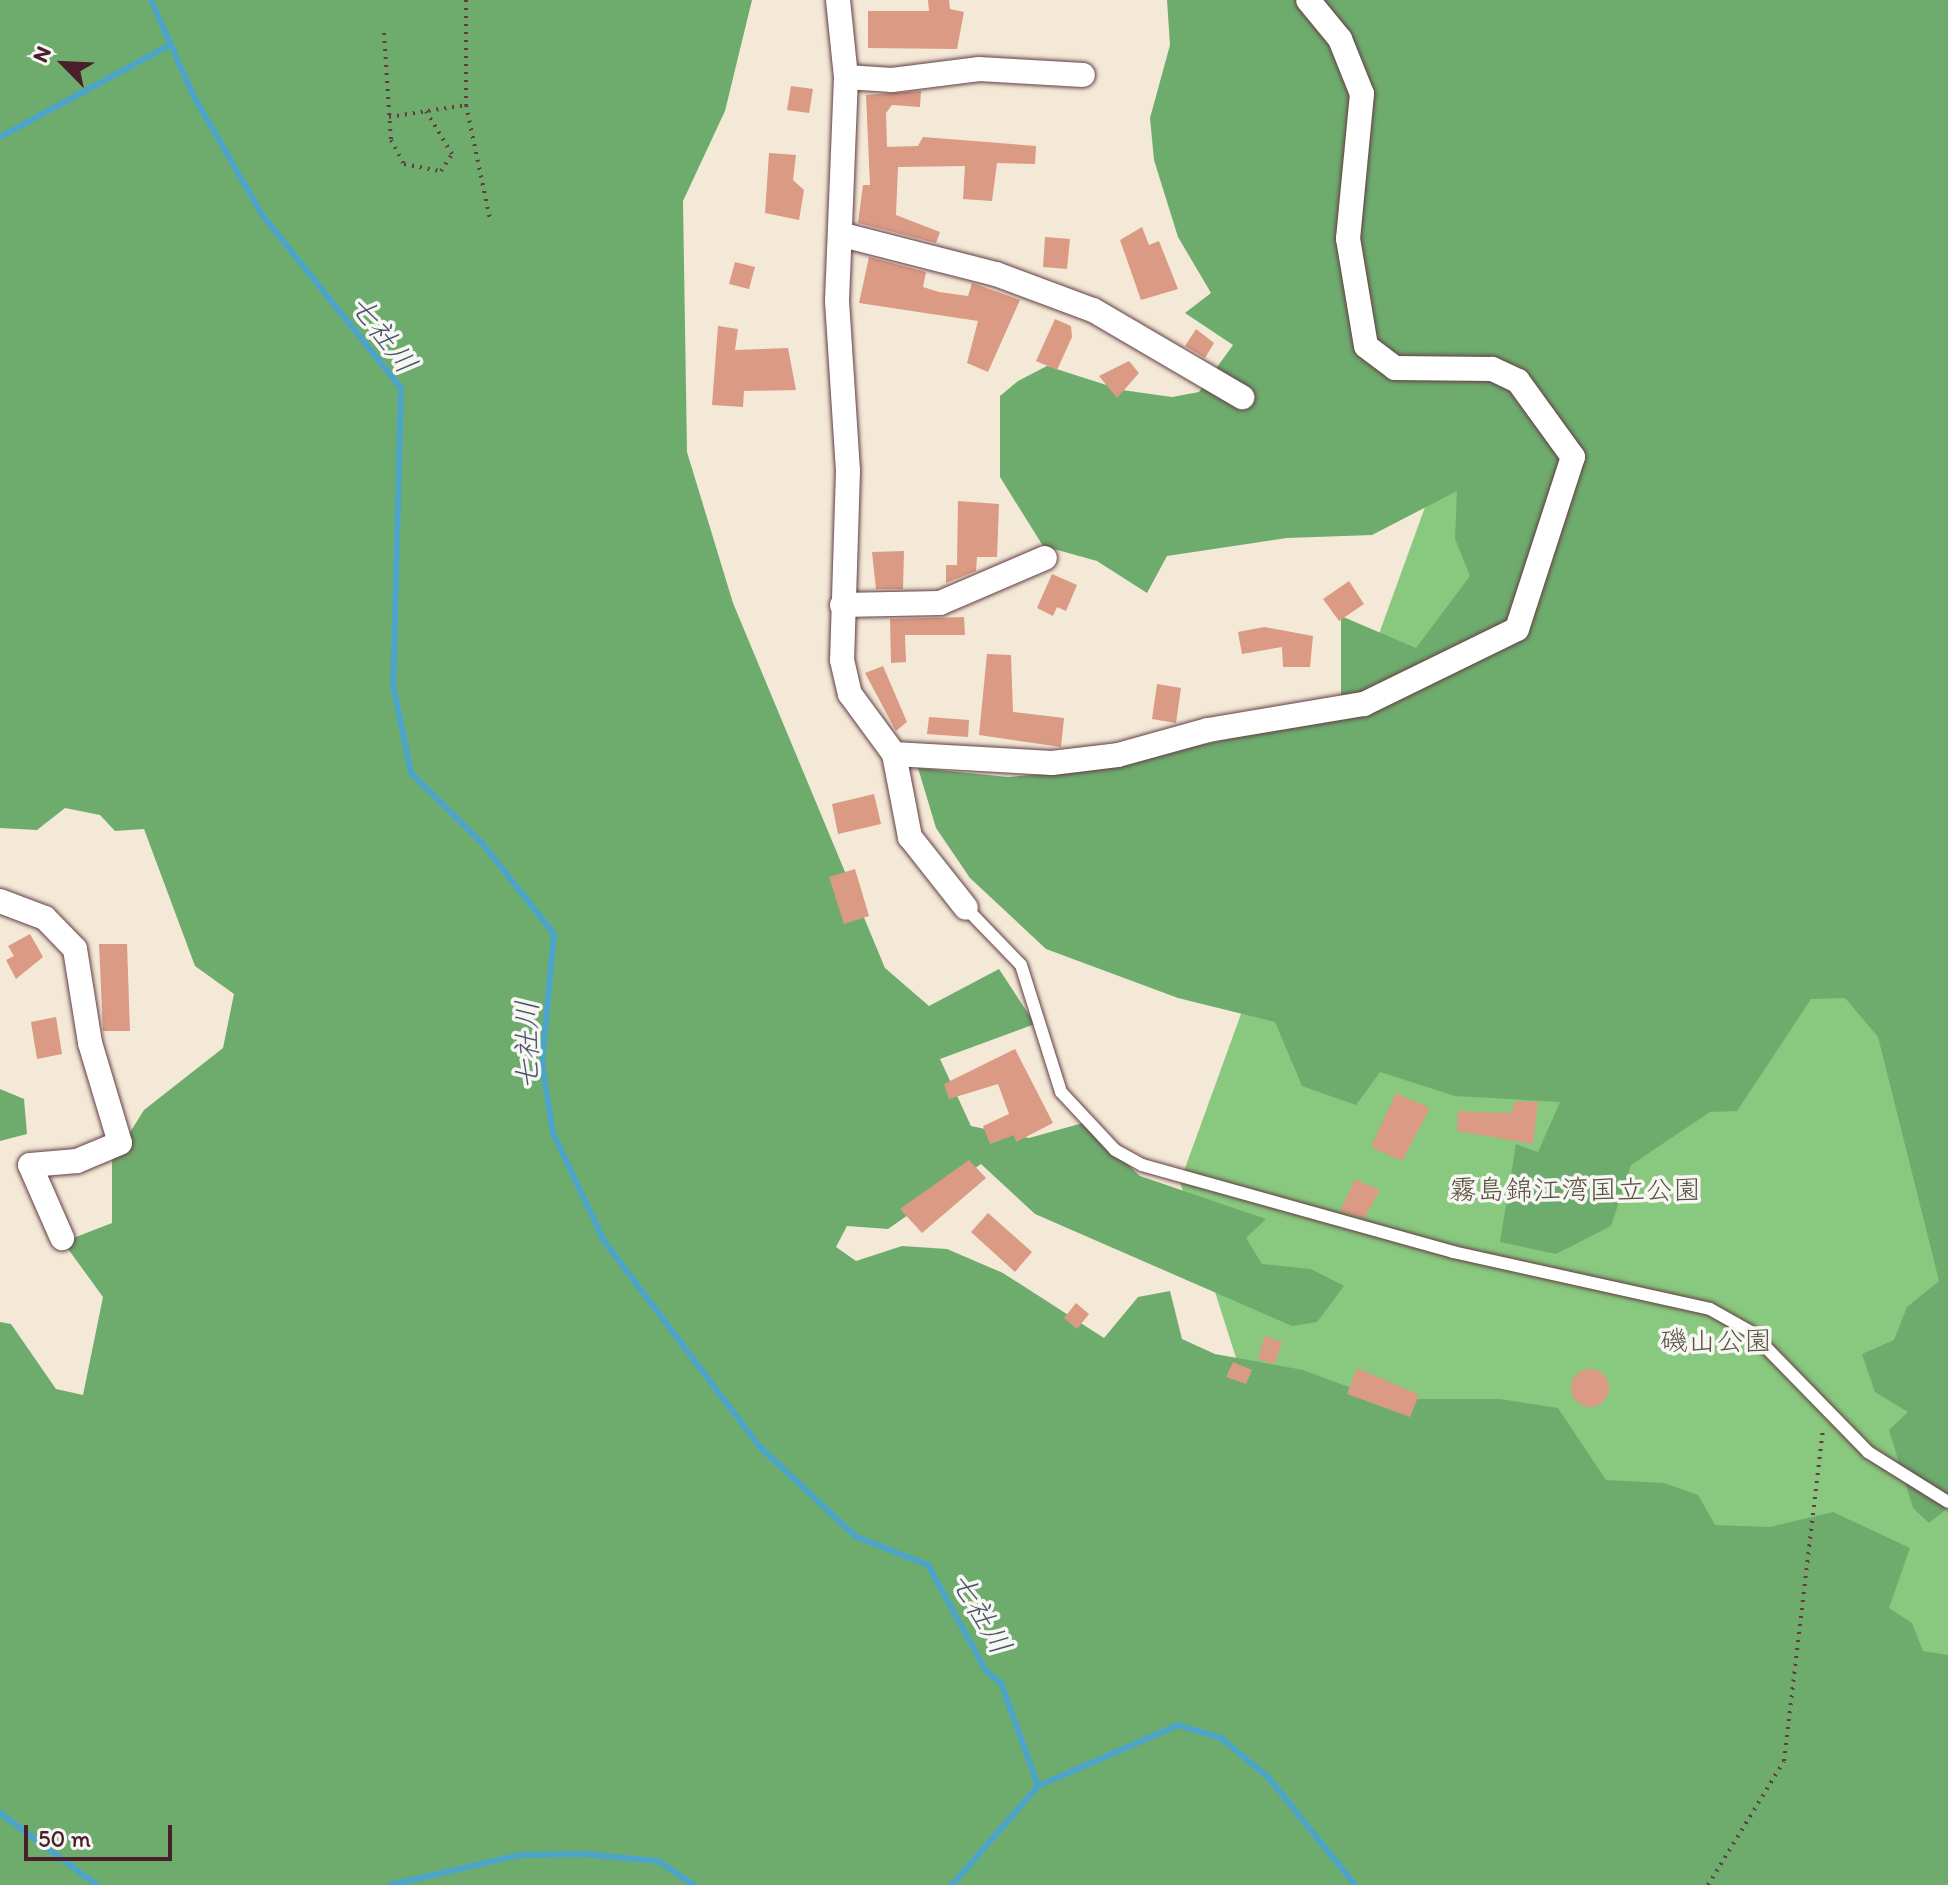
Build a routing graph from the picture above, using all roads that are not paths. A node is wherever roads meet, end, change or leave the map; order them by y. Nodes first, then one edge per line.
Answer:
1 (838, 0) edge
2 (1308, 0) edge
3 (1083, 75) dead end
4 (846, 77) junction
5 (843, 235) junction
6 (1242, 397) dead end
7 (1045, 558) dead end
8 (842, 605) junction
9 (894, 754) junction
10 (0, 901) edge
11 (966, 908) joint
12 (62, 1238) dead end
13 (1948, 1502) edge

1 - 4 street
2 - 9 street
3 - 4 street
4 - 5 street
5 - 6 street
5 - 8 street
7 - 8 street
8 - 9 street
9 - 11 street
10 - 12 street
11 - 13 lane

